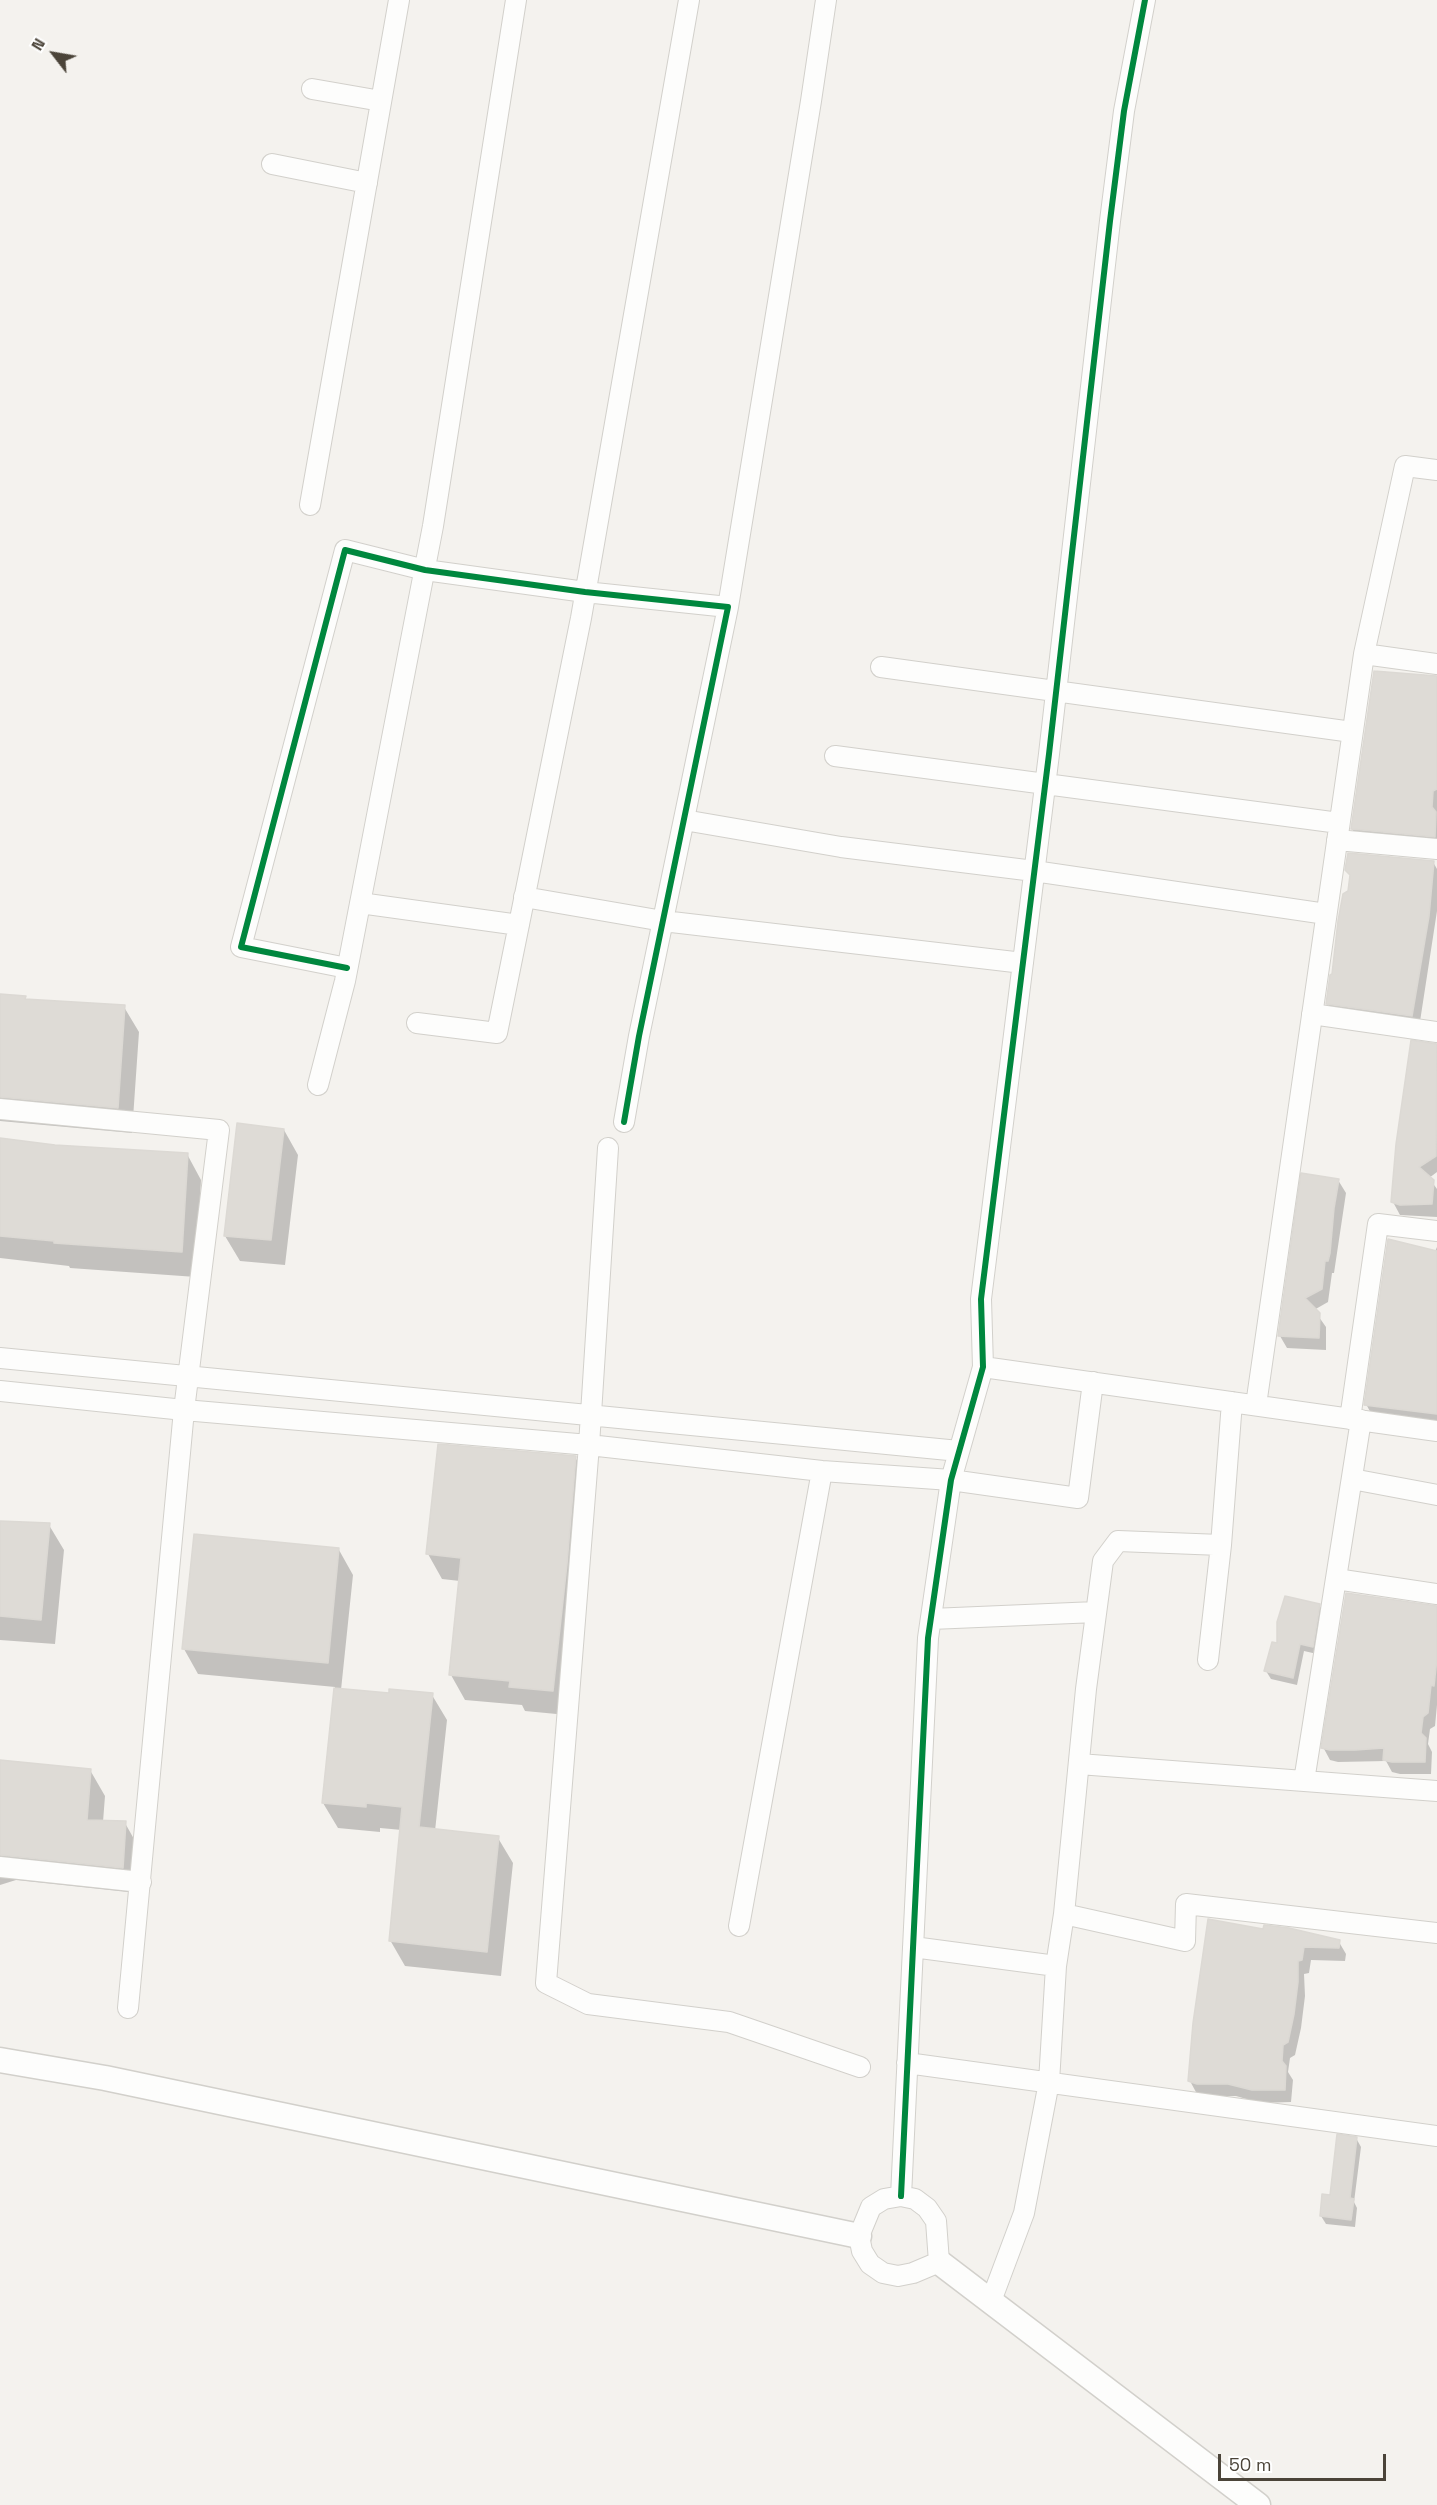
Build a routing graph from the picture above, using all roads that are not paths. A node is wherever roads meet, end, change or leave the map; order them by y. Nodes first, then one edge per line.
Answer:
1 (397, 0) edge
2 (516, 0) edge
3 (689, 0) edge
4 (826, 0) edge
5 (1145, 0) edge
6 (312, 89) dead end
7 (381, 101) junction
8 (272, 164) dead end
9 (367, 183) junction
10 (1437, 470) edge
11 (310, 505) dead end
12 (425, 570) junction
13 (585, 592) junction
14 (728, 607) junction
15 (1364, 654) junction
16 (1437, 664) edge
17 (881, 667) dead end
18 (1056, 692) junction
19 (1352, 732) junction
20 (835, 756) dead end
21 (1046, 783) junction
22 (684, 820) junction
23 (1338, 832) junction
24 (1437, 849) edge
25 (1034, 871) junction
26 (524, 897) junction
27 (360, 903) junction
28 (1326, 914) junction
29 (663, 921) junction
30 (519, 925) junction
31 (1023, 963) junction
32 (347, 968) junction
33 (1312, 1014) junction
34 (417, 1023) dead end
35 (1437, 1032) edge
36 (318, 1085) dead end
37 (0, 1109) edge
38 (624, 1122) dead end
39 (608, 1148) dead end
40 (1437, 1231) edge
41 (0, 1358) edge
42 (983, 1367) junction
43 (188, 1377) junction
44 (1093, 1382) junction
45 (0, 1391) edge
46 (1232, 1402) junction
47 (1256, 1405) junction
48 (184, 1410) junction
49 (591, 1415) junction
50 (1356, 1419) junction
51 (1437, 1431) edge
52 (589, 1445) junction
53 (959, 1451) junction
54 (822, 1471) junction
55 (1352, 1479) junction
56 (951, 1480) junction
57 (1437, 1495) edge
58 (1221, 1545) junction
59 (1336, 1579) junction
60 (1437, 1594) edge
61 (1096, 1612) junction
62 (931, 1619) junction
63 (1208, 1660) dead end
64 (1079, 1764) junction
65 (1304, 1781) junction
66 (1437, 1791) edge
67 (0, 1867) edge
68 (141, 1882) junction
69 (1064, 1914) junction
70 (739, 1926) dead end
71 (1437, 1932) edge
72 (913, 1947) junction
73 (1056, 1966) junction
74 (128, 2008) dead end
75 (0, 2060) edge
76 (907, 2063) junction
77 (860, 2067) dead end
78 (1049, 2082) junction
79 (1437, 2136) edge
80 (901, 2196) junction
81 (859, 2236) junction
82 (939, 2262) junction
83 (991, 2301) junction
84 (1258, 2505) edge

1 - 7 street
2 - 12 street
3 - 13 street
4 - 14 street
5 - 18 street
6 - 7 street
7 - 9 street
8 - 9 street
9 - 11 street
10 - 15 street
12 - 13 street
12 - 27 street
12 - 32 street
13 - 14 street
13 - 26 street
14 - 22 street
15 - 16 street
15 - 19 street
17 - 18 street
18 - 19 street
18 - 21 street
19 - 23 street
20 - 21 street
21 - 23 street
21 - 25 street
22 - 25 street
22 - 29 street
23 - 24 street
23 - 28 street
25 - 28 street
25 - 31 street
26 - 29 street
26 - 30 street
27 - 30 street
27 - 32 street
28 - 33 street
29 - 31 street
29 - 38 street
30 - 34 street
31 - 42 street
32 - 36 street
33 - 35 street
33 - 47 street
37 - 43 street
39 - 49 street
40 - 50 street
41 - 43 street
42 - 44 street
42 - 53 street
43 - 48 street
43 - 49 street
44 - 46 street
44 - 56 street
45 - 48 street
46 - 47 street
46 - 58 street
47 - 50 street
48 - 52 street
48 - 68 street
49 - 52 street
49 - 53 street
50 - 51 street
50 - 55 street
52 - 54 street
52 - 77 street
53 - 56 street
54 - 56 street
54 - 70 street
55 - 57 street
55 - 59 street
56 - 62 street
58 - 61 street
58 - 63 street
59 - 60 street
59 - 65 street
61 - 62 street
61 - 64 street
62 - 72 street
64 - 65 street
64 - 69 street
65 - 66 street
67 - 68 street
68 - 74 street
69 - 71 street
69 - 73 street
72 - 73 street
72 - 76 street
73 - 78 street
75 - 81 street
76 - 78 street
76 - 80 street
78 - 79 street
78 - 83 street
80 - 81 street
80 - 82 street
81 - 82 street
82 - 83 street
83 - 84 street

